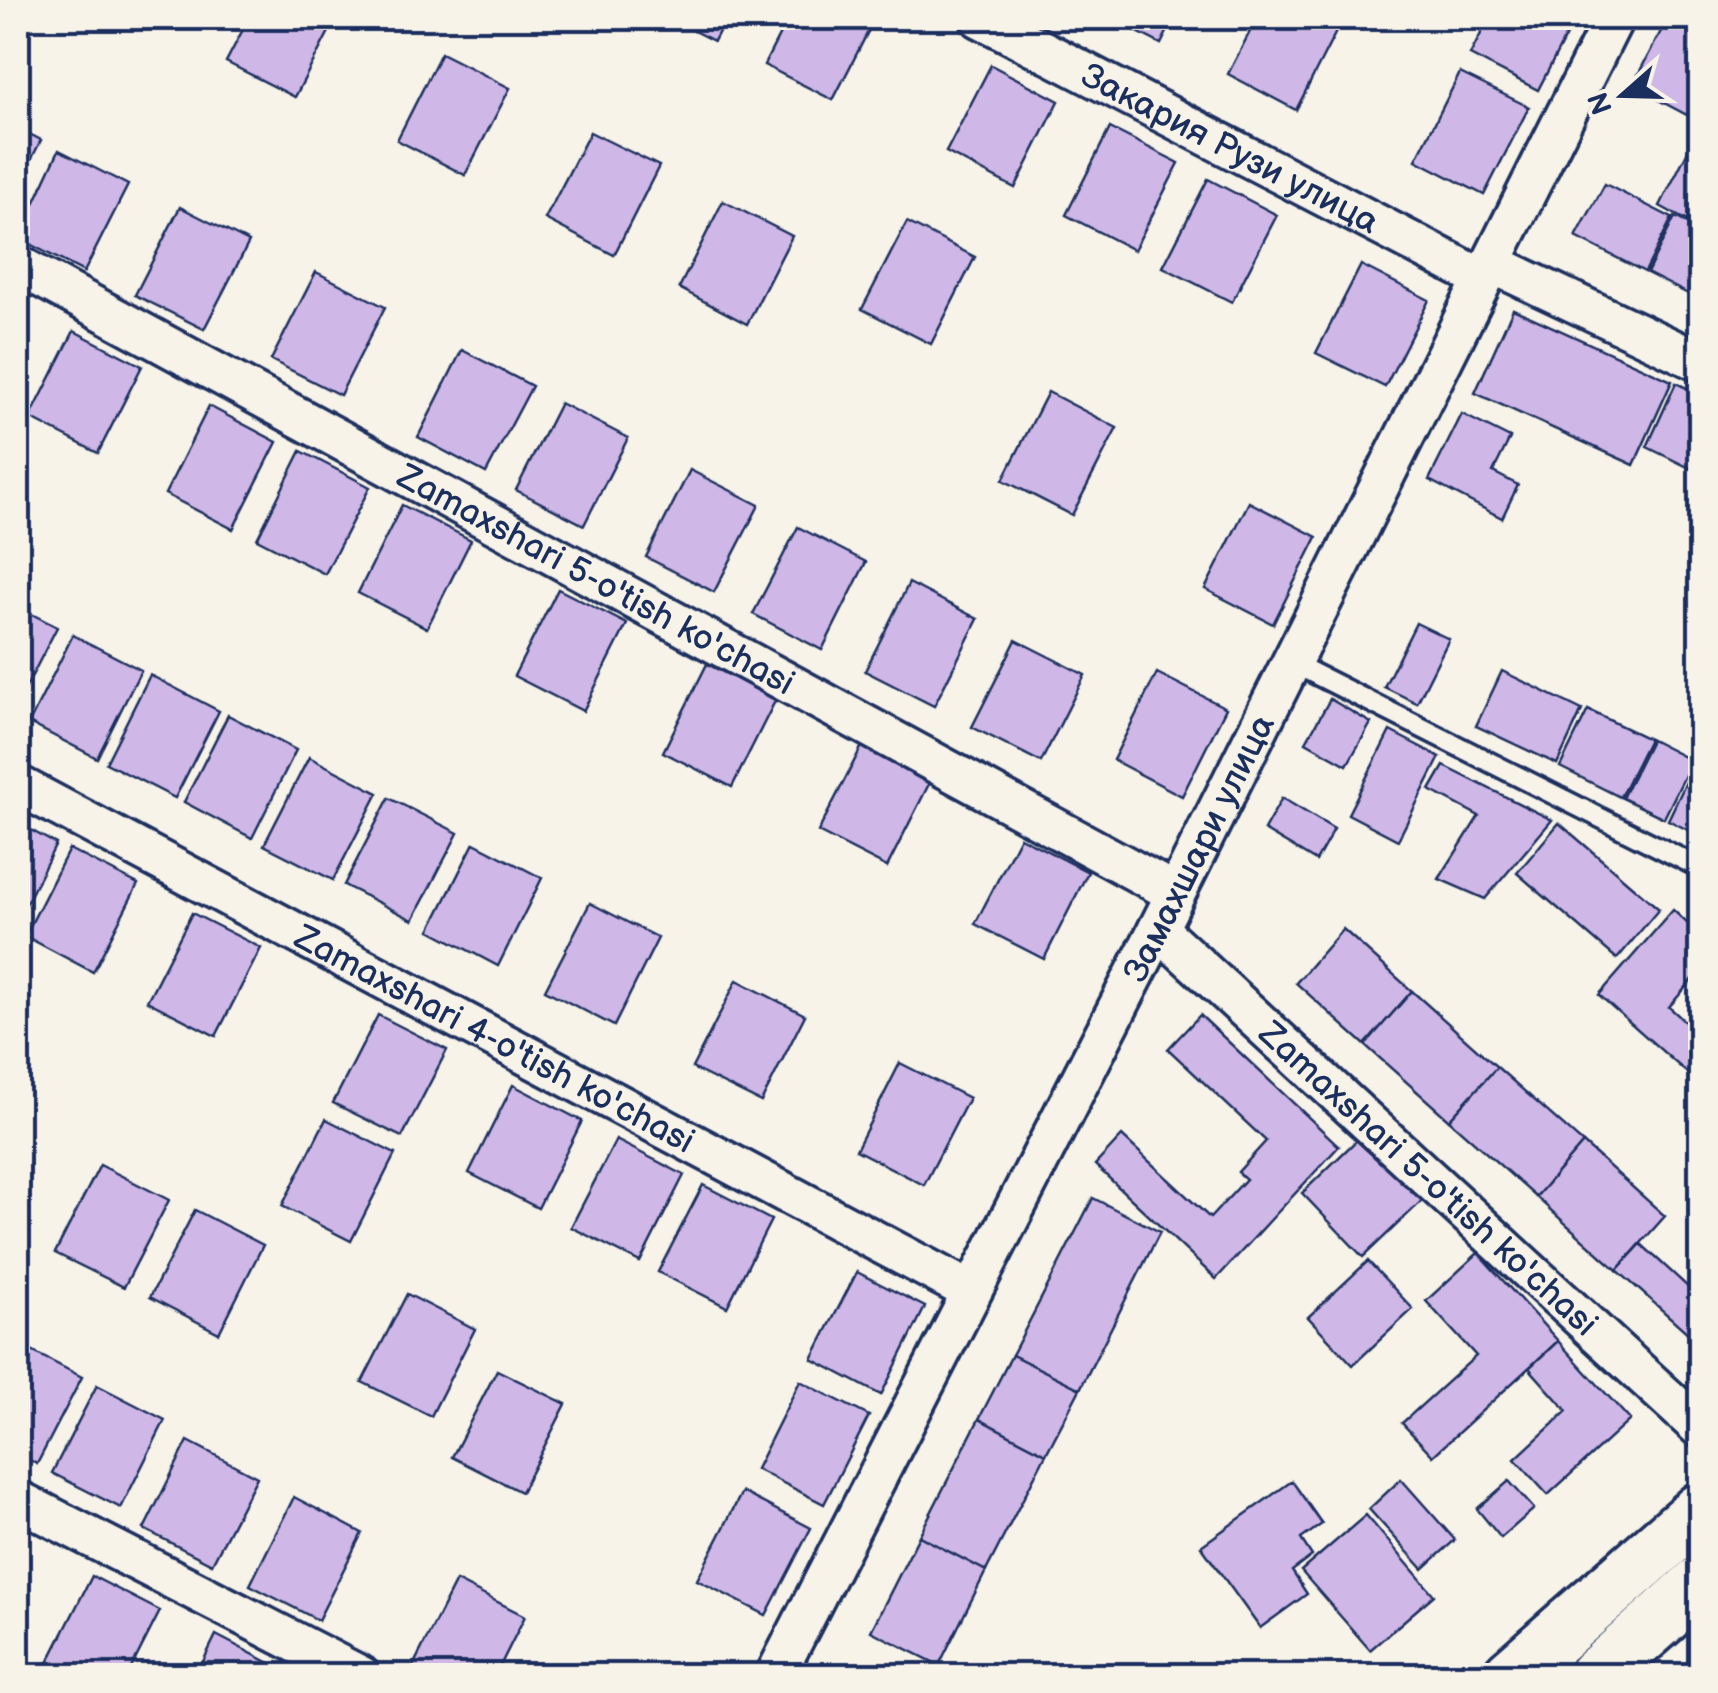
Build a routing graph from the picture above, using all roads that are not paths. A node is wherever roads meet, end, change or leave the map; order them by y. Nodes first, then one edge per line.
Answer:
1 (980, 18) edge
2 (1614, 18) edge
3 (18, 266) edge
4 (1487, 271) junction
5 (1700, 362) edge
6 (1292, 662) junction
7 (18, 785) edge
8 (1700, 868) edge
9 (1174, 893) junction
10 (1158, 929) junction
11 (970, 1291) junction
12 (1700, 1428) edge
13 (18, 1500) edge
14 (1700, 1511) edge
15 (1700, 1584) edge
16 (362, 1676) edge
17 (774, 1676) edge
18 (1511, 1676) edge
19 (1596, 1676) edge

1 - 4 street, Закария Рузи улица
2 - 4 street, Замахшари улица
3 - 9 street, Zamaxshari 5-o'tish ko'chasi
4 - 5 street, Закария Рузи улица
4 - 6 street, Замахшари улица
6 - 8 lane
6 - 9 street, Замахшари улица
7 - 11 street, Zamaxshari 4-o'tish ko'chasi
9 - 10 street, Замахшари улица
10 - 11 street, Замахшари улица
10 - 12 street, Zamaxshari 5-o'tish ko'chasi
11 - 17 street, Замахшари улица
13 - 16 street
14 - 18 main road
15 - 19 main road

